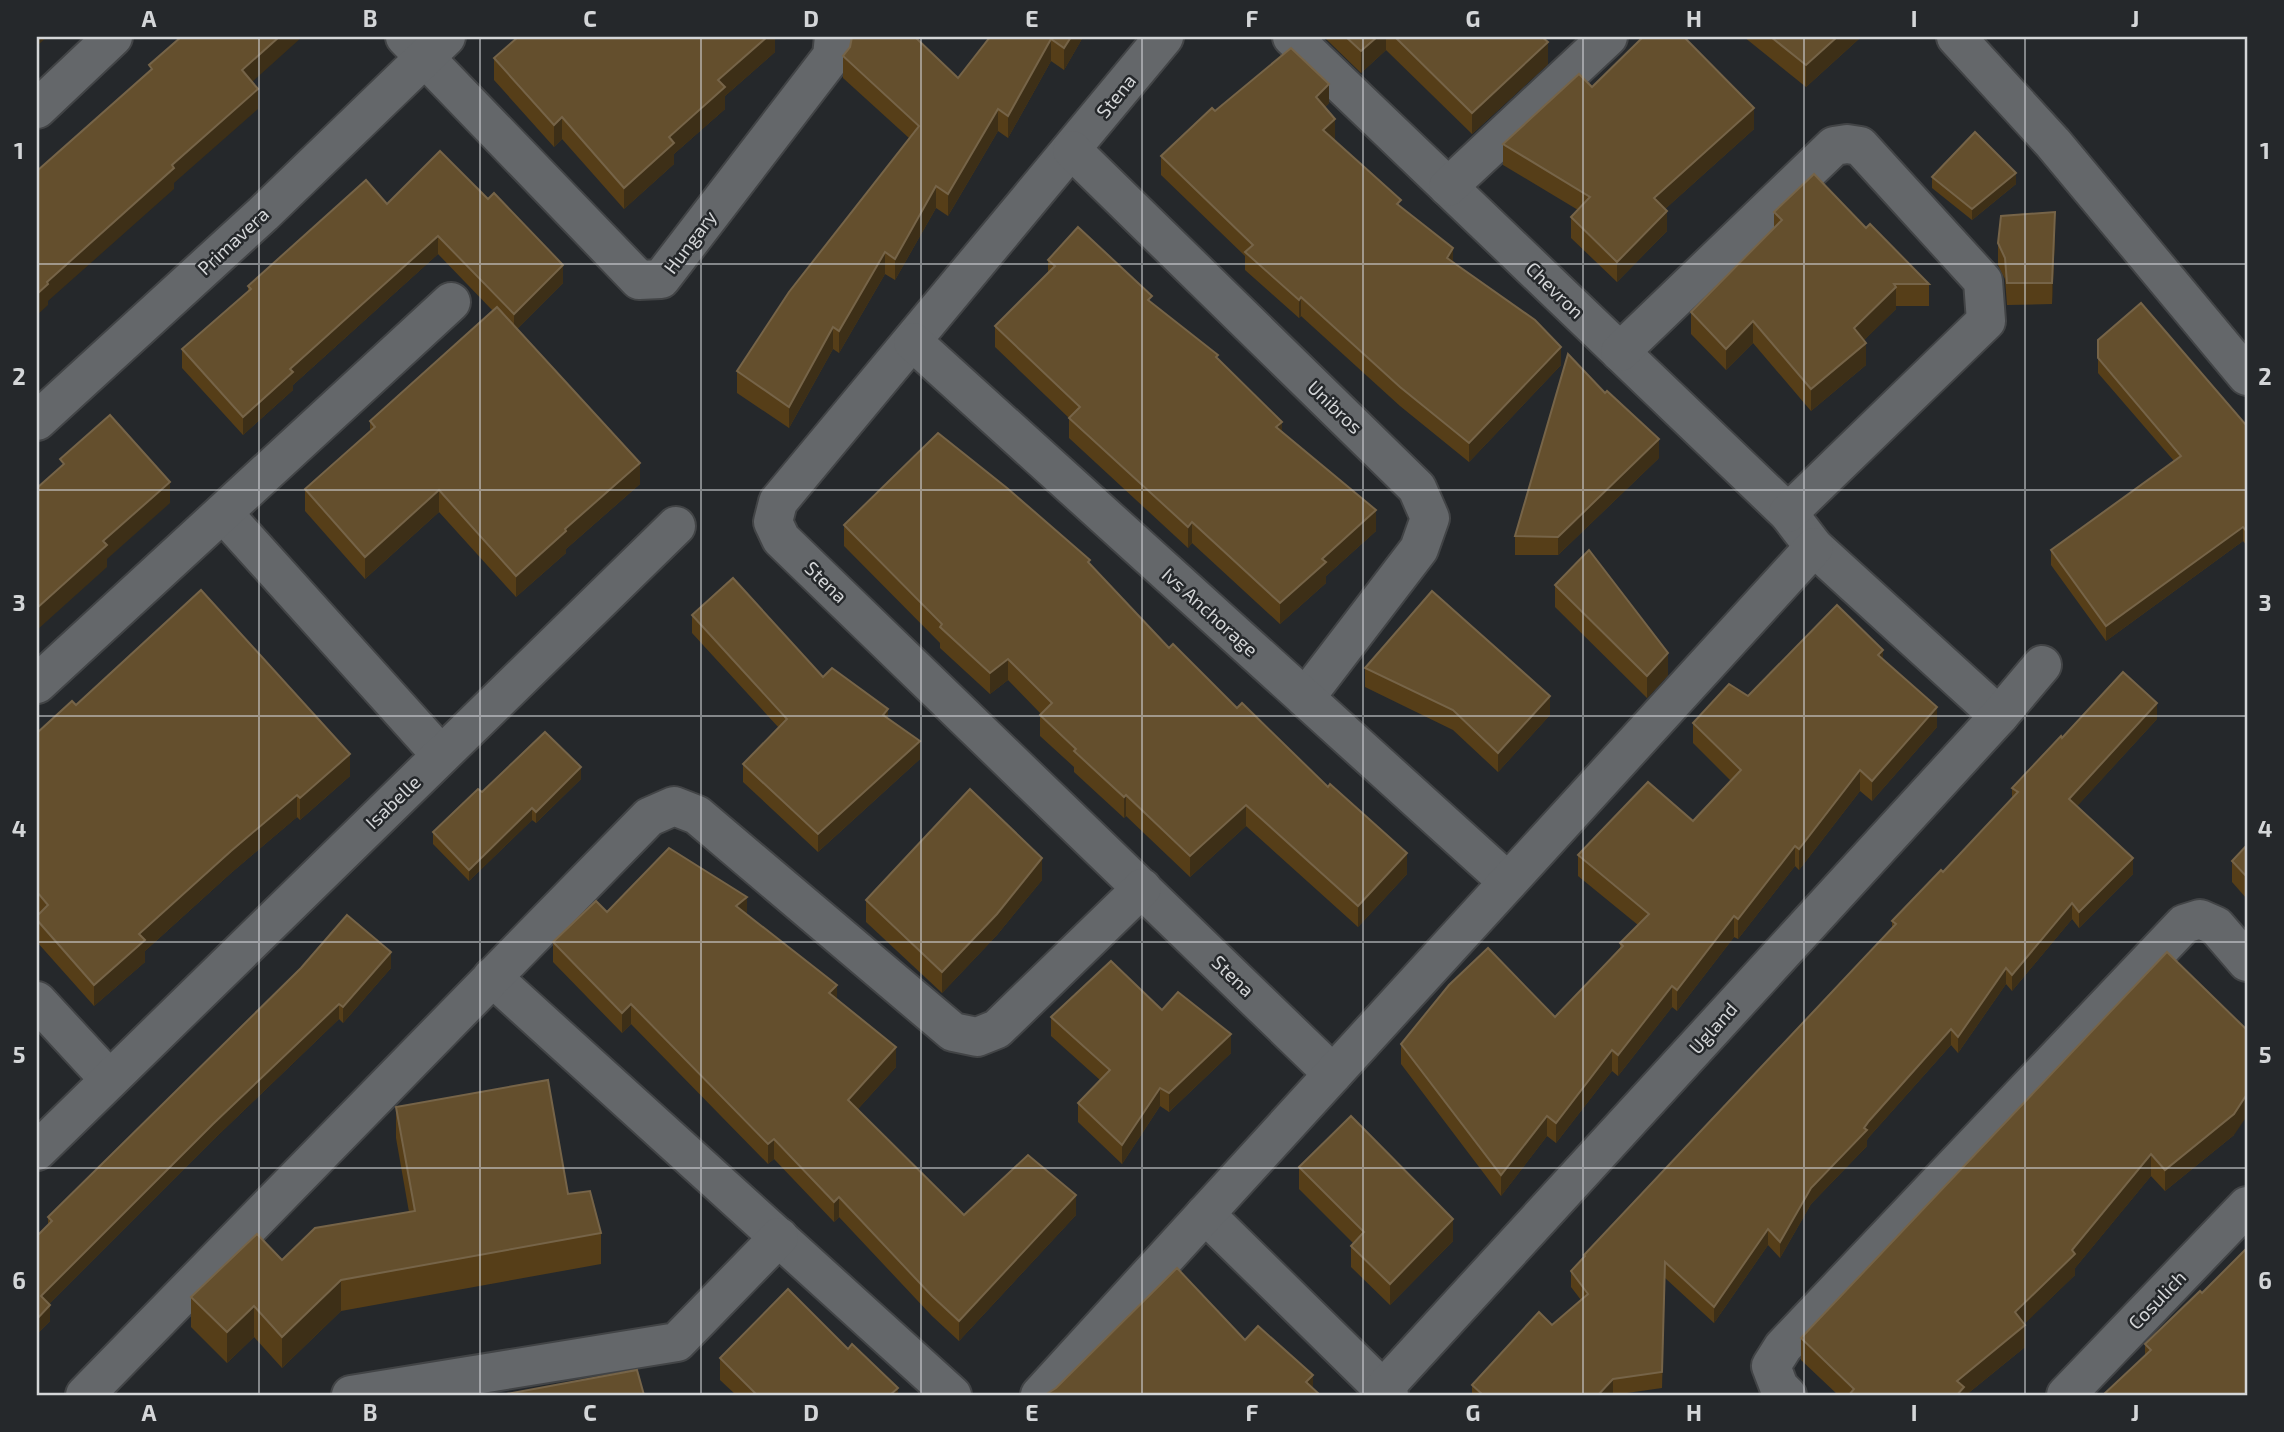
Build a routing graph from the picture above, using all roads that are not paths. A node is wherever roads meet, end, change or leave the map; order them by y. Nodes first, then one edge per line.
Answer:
1 (113, 37) edge
2 (834, 37) edge
3 (1164, 37) edge
4 (1292, 37) edge
5 (1608, 37) edge
6 (1956, 37) edge
7 (425, 43) edge
8 (37, 109) edge
9 (1072, 150) junction
10 (1448, 187) junction
11 (451, 302) dead end
12 (913, 342) junction
13 (1620, 352) junction
14 (2247, 376) edge
15 (37, 421) edge
16 (223, 513) junction
17 (1788, 513) junction
18 (676, 526) dead end
19 (1814, 547) junction
20 (2042, 665) dead end
21 (37, 684) edge
22 (1305, 698) junction
23 (1999, 716) junction
24 (441, 755) junction
25 (1508, 882) junction
26 (1142, 888) junction
27 (2247, 962) edge
28 (492, 977) junction
29 (37, 1001) edge
30 (1333, 1074) junction
31 (109, 1079) junction
32 (37, 1150) edge
33 (2247, 1206) edge
34 (1205, 1214) junction
35 (779, 1237) junction
36 (1386, 1392) edge
37 (85, 1395) edge
38 (351, 1395) edge
39 (952, 1395) edge
40 (1040, 1395) edge
41 (1787, 1395) edge
42 (2066, 1395) edge

1 - 8 street
2 - 7 street, Hungary
3 - 9 street, Stena
4 - 10 street, Chevron
5 - 10 street
6 - 14 street
7 - 15 street, Primavera
9 - 12 street, Stena
9 - 22 street, Unibros
10 - 13 street, Chevron
11 - 16 street
12 - 22 street, Ivs Anchorage
12 - 26 street, Stena
13 - 17 street, Chevron
13 - 17 street
16 - 21 street
16 - 24 street
17 - 19 street, Chevron
18 - 24 street, Isabelle
19 - 23 street, Chevron
19 - 25 street
20 - 23 street, Ugland
22 - 25 street, Ivs Anchorage
23 - 36 street, Ugland
24 - 31 street, Isabelle
25 - 30 street
26 - 28 street
26 - 30 street, Stena
27 - 41 street
28 - 35 street
28 - 37 street
29 - 31 street
30 - 34 street
31 - 32 street, Isabelle
33 - 42 street, Cosulich
34 - 36 street
34 - 40 street
35 - 38 street
35 - 39 street

